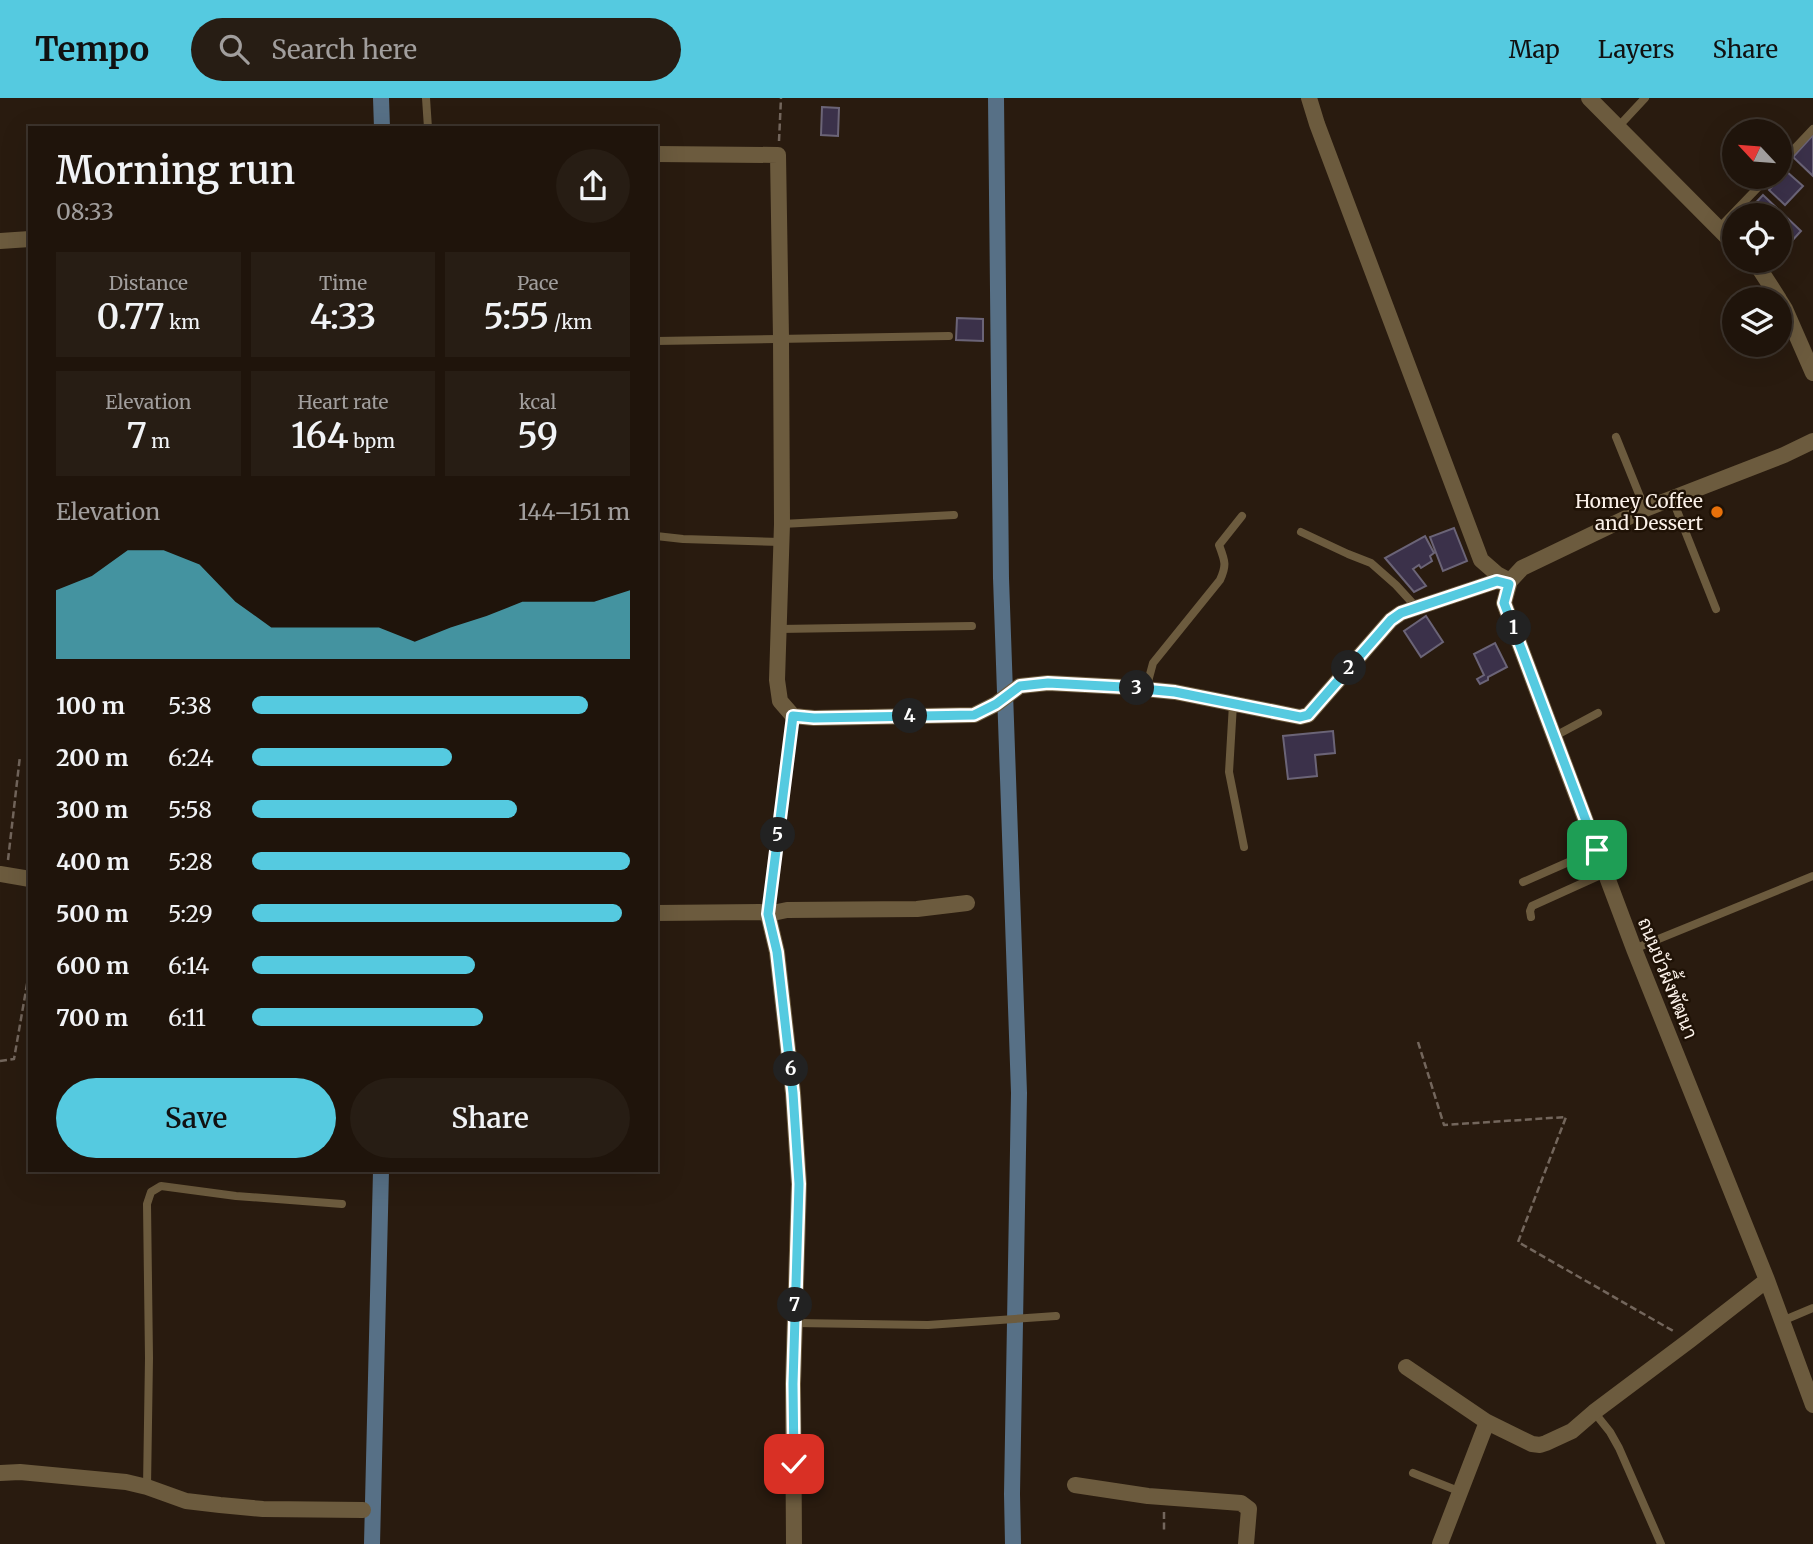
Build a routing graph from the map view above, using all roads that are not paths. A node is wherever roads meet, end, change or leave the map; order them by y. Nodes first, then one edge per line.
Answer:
1 (426, 98) edge
2 (1309, 98) edge
3 (1589, 98) edge
4 (1645, 98) edge
5 (428, 126) edge
6 (1618, 127) junction
7 (1813, 129) edge
8 (1792, 151) edge
9 (658, 154) edge
10 (1756, 189) edge
11 (1718, 229) junction
12 (1722, 233) edge
13 (28, 239) edge
14 (0, 241) edge
15 (1792, 325) edge
16 (950, 336) dead end
17 (781, 338) junction
18 (658, 341) edge
19 (1813, 373) edge
20 (1616, 437) dead end
21 (1813, 441) edge
22 (1672, 498) junction
23 (1645, 509) junction
24 (954, 515) dead end
25 (1242, 516) dead end
26 (782, 524) junction
27 (1301, 532) dead end
28 (658, 536) edge
29 (781, 542) junction
30 (1509, 583) junction
31 (1417, 608) junction
32 (1716, 608) dead end
33 (972, 626) dead end
34 (779, 629) junction
35 (1146, 689) junction
36 (1233, 704) junction
37 (1598, 713) dead end
38 (1555, 736) junction
39 (1244, 847) dead end
40 (1597, 850) junction
41 (1605, 873) junction
42 (4, 874) edge
43 (1813, 876) edge
44 (28, 879) edge
45 (1523, 882) dead end
46 (967, 903) dead end
47 (658, 913) edge
48 (768, 914) junction
49 (1531, 917) dead end
50 (1634, 949) junction
51 (342, 1204) dead end
52 (1767, 1280) junction
53 (1813, 1308) edge
54 (1056, 1317) dead end
55 (1782, 1321) junction
56 (795, 1323) junction
57 (1406, 1367) dead end
58 (1813, 1405) edge
59 (1594, 1412) junction
60 (1488, 1422) junction
61 (0, 1473) edge
62 (1413, 1473) dead end
63 (1075, 1485) dead end
64 (147, 1487) junction
65 (1461, 1492) junction
66 (363, 1510) dead end
67 (794, 1544) edge
68 (1246, 1544) edge
69 (1440, 1544) edge
70 (1661, 1544) edge

1 - 5 lane
2 - 30 street
3 - 6 street
4 - 6 lane
6 - 11 street
7 - 8 lane
9 - 17 street
10 - 11 lane
11 - 12 street
13 - 14 street
15 - 19 street
16 - 17 lane
17 - 18 lane
17 - 26 street
20 - 23 lane
21 - 22 street
22 - 23 street
22 - 32 lane
23 - 30 street
24 - 26 lane
25 - 35 lane
26 - 29 street
27 - 31 lane
28 - 29 lane
29 - 34 street
30 - 31 street
30 - 38 street, ถนนบัวผึ้งพัฒนา
31 - 36 street
33 - 34 lane
34 - 35 street
35 - 36 street
36 - 39 lane
37 - 38 lane
38 - 40 street, ถนนบัวผึ้งพัฒนา
40 - 41 street, ถนนบัวผึ้งพัฒนา
40 - 45 lane
41 - 49 lane
41 - 50 street, ถนนบัวผึ้งพัฒนา
42 - 44 street
43 - 50 lane
46 - 48 street
47 - 48 street
48 - 56 street
50 - 52 street, ถนนบัวผึ้งพัฒนา
51 - 64 lane
52 - 55 street, ถนนบัวผึ้งพัฒนา
52 - 59 street
53 - 55 lane
54 - 56 lane
55 - 58 street, ถนนบัวผึ้งพัฒนา
56 - 67 street
57 - 60 street
59 - 60 street
59 - 70 lane
60 - 65 street
61 - 64 street
62 - 65 lane
63 - 68 street
64 - 66 street
65 - 69 street

